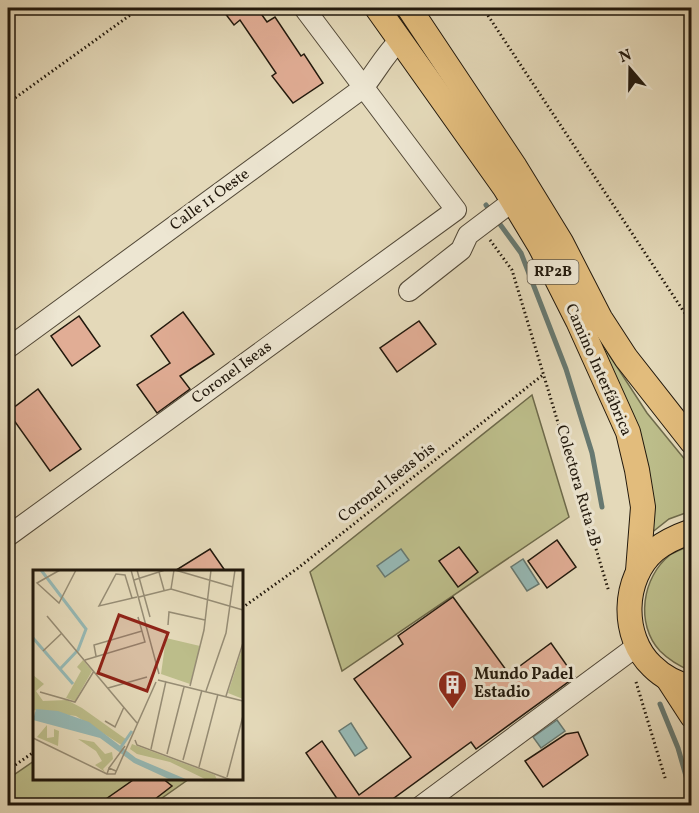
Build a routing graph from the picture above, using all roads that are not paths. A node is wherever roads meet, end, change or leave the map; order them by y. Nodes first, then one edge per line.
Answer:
1 (303, 8) edge
2 (377, 8) edge
3 (408, 8) edge
4 (400, 40) junction
5 (363, 88) junction
6 (513, 201) junction
7 (409, 291) dead end
8 (8, 348) edge
9 (692, 442) edge
10 (692, 531) edge
11 (8, 536) edge
12 (638, 571) junction
13 (637, 645) junction
14 (668, 680) junction
15 (692, 688) edge
16 (692, 717) edge
17 (421, 806) edge

1 - 5 street
2 - 4 main road, Camino Interfábrica / RP2B
3 - 9 main road, Camino Interfábrica / RP2B
4 - 5 street, Calle 11 Oeste
4 - 6 main road, Camino Interfábrica / RP2B
5 - 8 street, Calle 11 Oeste
5 - 11 street, Coronel Iseas
6 - 7 street
6 - 12 main road, Camino Interfábrica / RP2B
10 - 12 main road, Camino Interfábrica / RP2B
12 - 13 main road, Camino Interfábrica / RP2B
13 - 14 main road, Camino Interfábrica / RP2B
13 - 17 street
14 - 15 main road, Camino Interfábrica / RP2B
14 - 16 main road, Camino Interfábrica / RP2B

